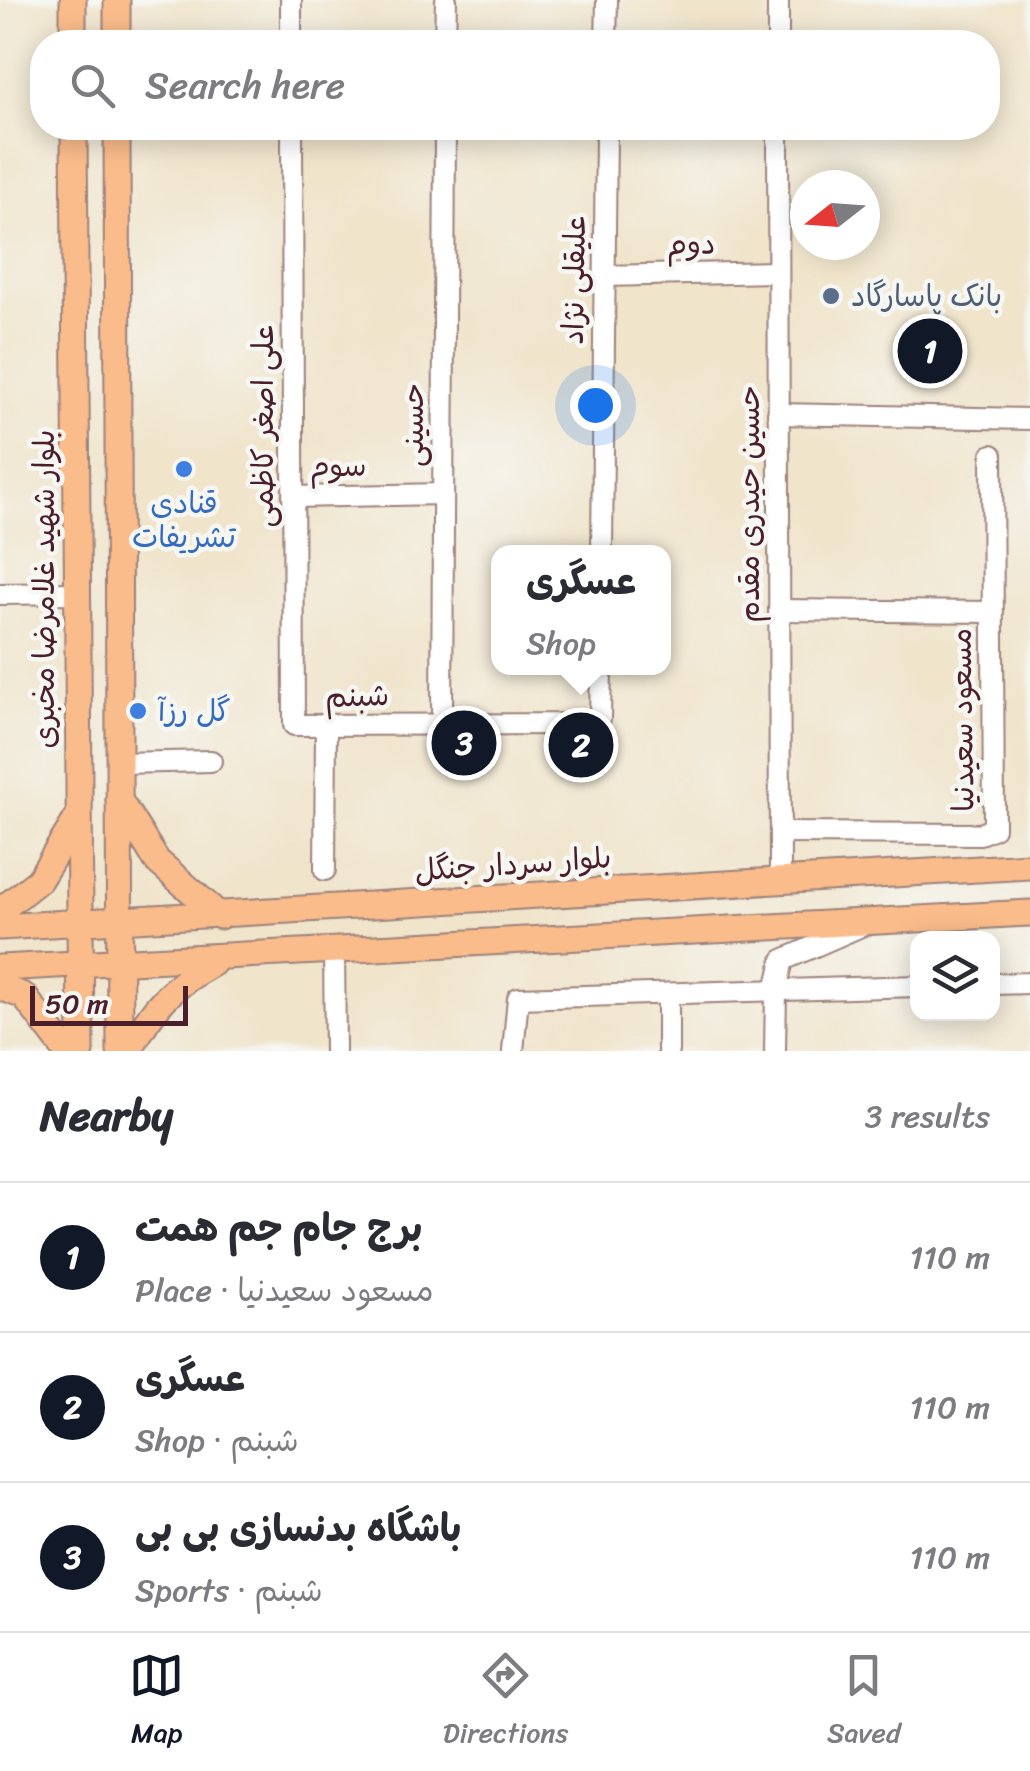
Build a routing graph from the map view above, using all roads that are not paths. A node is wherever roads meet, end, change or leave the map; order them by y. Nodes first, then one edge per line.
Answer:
1 (72, 0) edge
2 (117, 0) edge
3 (291, 0) edge
4 (446, 0) edge
5 (607, 0) edge
6 (778, 0) edge
7 (73, 30) edge
8 (117, 30) edge
9 (291, 30) edge
10 (446, 30) edge
11 (606, 30) edge
12 (778, 30) edge
13 (74, 140) edge
14 (117, 140) edge
15 (292, 140) edge
16 (445, 140) edge
17 (606, 140) edge
18 (778, 140) edge
19 (778, 272) junction
20 (604, 276) junction
21 (778, 414) junction
22 (1030, 418) edge
23 (992, 455) dead end
24 (443, 494) junction
25 (293, 496) junction
26 (602, 545) edge
27 (77, 593) junction
28 (0, 594) edge
29 (779, 610) junction
30 (991, 612) junction
31 (601, 675) edge
32 (442, 722) junction
33 (294, 725) joint
34 (326, 727) junction
35 (119, 762) junction
36 (210, 762) dead end
37 (119, 800) junction
38 (78, 817) junction
39 (780, 833) junction
40 (1030, 866) edge
41 (325, 870) dead end
42 (780, 880) junction
43 (0, 911) edge
44 (1030, 913) edge
45 (220, 916) junction
46 (120, 919) junction
47 (80, 921) junction
48 (872, 921) junction
49 (0, 927) edge
50 (334, 950) junction
51 (220, 959) junction
52 (120, 963) junction
53 (80, 964) junction
54 (0, 968) edge
55 (1030, 983) edge
56 (1000, 984) edge
57 (910, 986) edge
58 (0, 987) edge
59 (776, 990) junction
60 (668, 994) junction
61 (66, 1051) edge
62 (81, 1051) edge
63 (120, 1051) edge
64 (129, 1051) edge
65 (335, 1051) edge
66 (513, 1051) edge
67 (668, 1051) edge
68 (775, 1051) edge

1 - 7 main road
2 - 8 main road
3 - 9 street
4 - 10 street
5 - 11 street
6 - 12 street
13 - 27 main road, بلوار شهید غلامرضا مخبری
14 - 35 main road
15 - 25 street, علی اصغر کاظمی
16 - 24 street, حسینی
17 - 20 street, علیقلی نژاد
18 - 19 street, حسین حیدری مقدم
19 - 20 street, دوم
19 - 21 street, حسین حیدری مقدم
20 - 26 street, علیقلی نژاد
21 - 22 street
21 - 29 street, حسین حیدری مقدم
23 - 30 street, مسعود سعیدنیا
24 - 25 street, سوم
24 - 32 street, حسینی
25 - 33 street, علی اصغر کاظمی
27 - 28 street
27 - 38 main road, بلوار شهید غلامرضا مخبری
29 - 30 street, مسعود سعیدنیا
29 - 39 street, حسین حیدری مقدم
30 - 39 street, مسعود سعیدنیا
31 - 32 street, شبنم
32 - 34 street, شبنم
33 - 34 street, شبنم
34 - 41 street
35 - 36 street
35 - 37 main road
37 - 45 main road
37 - 46 main road
38 - 43 main road
38 - 47 main road, بلوار شهید غلامرضا مخبری
39 - 42 street, حسین حیدری مقدم
40 - 42 main road, بلوار سردار جنگل
42 - 45 main road, بلوار سردار جنگل
44 - 48 main road
45 - 46 main road, بلوار سردار جنگل
46 - 47 main road, بلوار سردار جنگل
46 - 52 main road
47 - 49 main road, بلوار سردار جنگل
47 - 53 main road, بلوار شهید غلامرضا مخبری
48 - 50 main road
48 - 59 street
50 - 51 main road
50 - 65 street
51 - 52 main road
51 - 64 main road
52 - 53 main road
52 - 63 main road
53 - 54 main road
53 - 62 main road, بلوار شهید غلامرضا مخبری
55 - 56 street
57 - 59 street
58 - 61 main road
59 - 60 street
59 - 68 street
60 - 66 street
60 - 67 street

